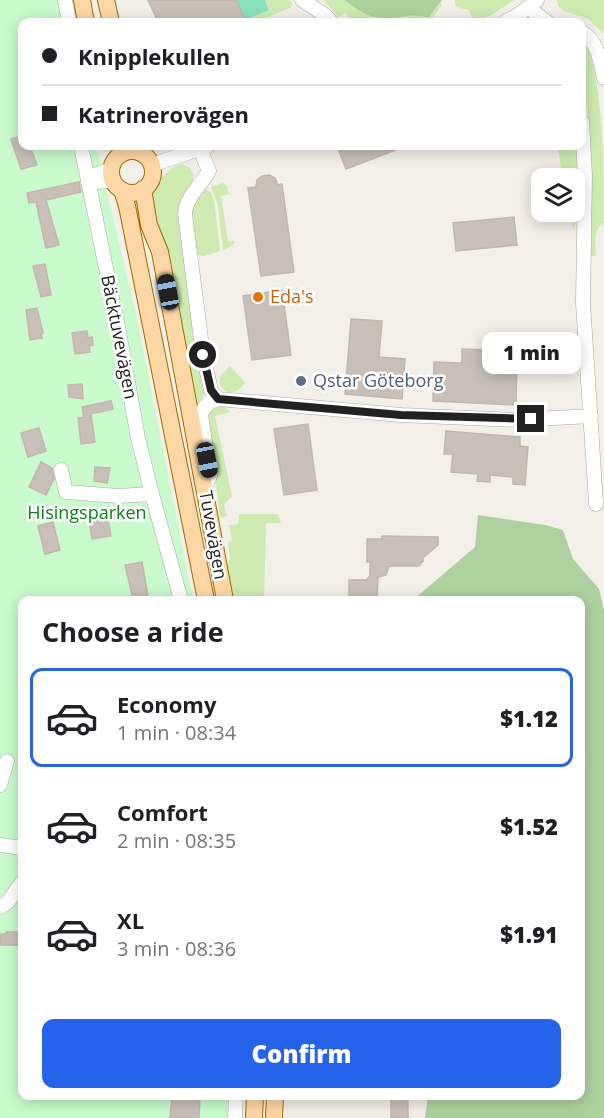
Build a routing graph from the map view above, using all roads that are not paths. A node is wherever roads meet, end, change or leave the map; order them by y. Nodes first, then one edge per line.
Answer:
1 (65, 0) edge
2 (82, 0) edge
3 (106, 0) edge
4 (302, 0) edge
5 (533, 4) edge
6 (68, 18) edge
7 (85, 18) edge
8 (110, 18) edge
9 (327, 18) edge
10 (511, 18) edge
11 (544, 18) edge
12 (586, 35) edge
13 (604, 78) edge
14 (82, 150) edge
15 (182, 150) edge
16 (205, 150) edge
17 (584, 150) edge
18 (144, 155) edge
19 (115, 169) edge
20 (88, 179) junction
21 (143, 189) junction
22 (218, 399) junction
23 (591, 416) junction
24 (61, 470) dead end
25 (205, 489) junction
26 (152, 494) junction
27 (596, 504) dead end
28 (181, 596) edge
29 (205, 596) edge
30 (224, 596) edge
31 (7, 761) dead end
32 (0, 785) edge
33 (0, 845) edge
34 (18, 847) edge
35 (18, 888) edge
36 (0, 907) edge
37 (236, 1100) edge
38 (255, 1100) edge
39 (275, 1100) edge
40 (235, 1118) edge
41 (254, 1118) edge
42 (274, 1118) edge

1 - 6 street
2 - 7 main road
3 - 8 main road
4 - 9 street
5 - 10 street
5 - 11 street
12 - 13 street
14 - 20 street, Bäcktuvevägen
15 - 18 street
16 - 22 street
17 - 23 street
18 - 19 main road
18 - 21 main road
19 - 20 street
19 - 21 main road
19 - 29 main road, Tuvevägen
20 - 26 street, Bäcktuvevägen
21 - 25 main road, Tuvevägen
22 - 23 street
22 - 25 street
23 - 27 street
24 - 26 street
25 - 30 main road, Tuvevägen
26 - 28 street, Bäcktuvevägen
31 - 32 street
33 - 34 street
35 - 36 street
37 - 40 street
38 - 41 main road
39 - 42 main road

